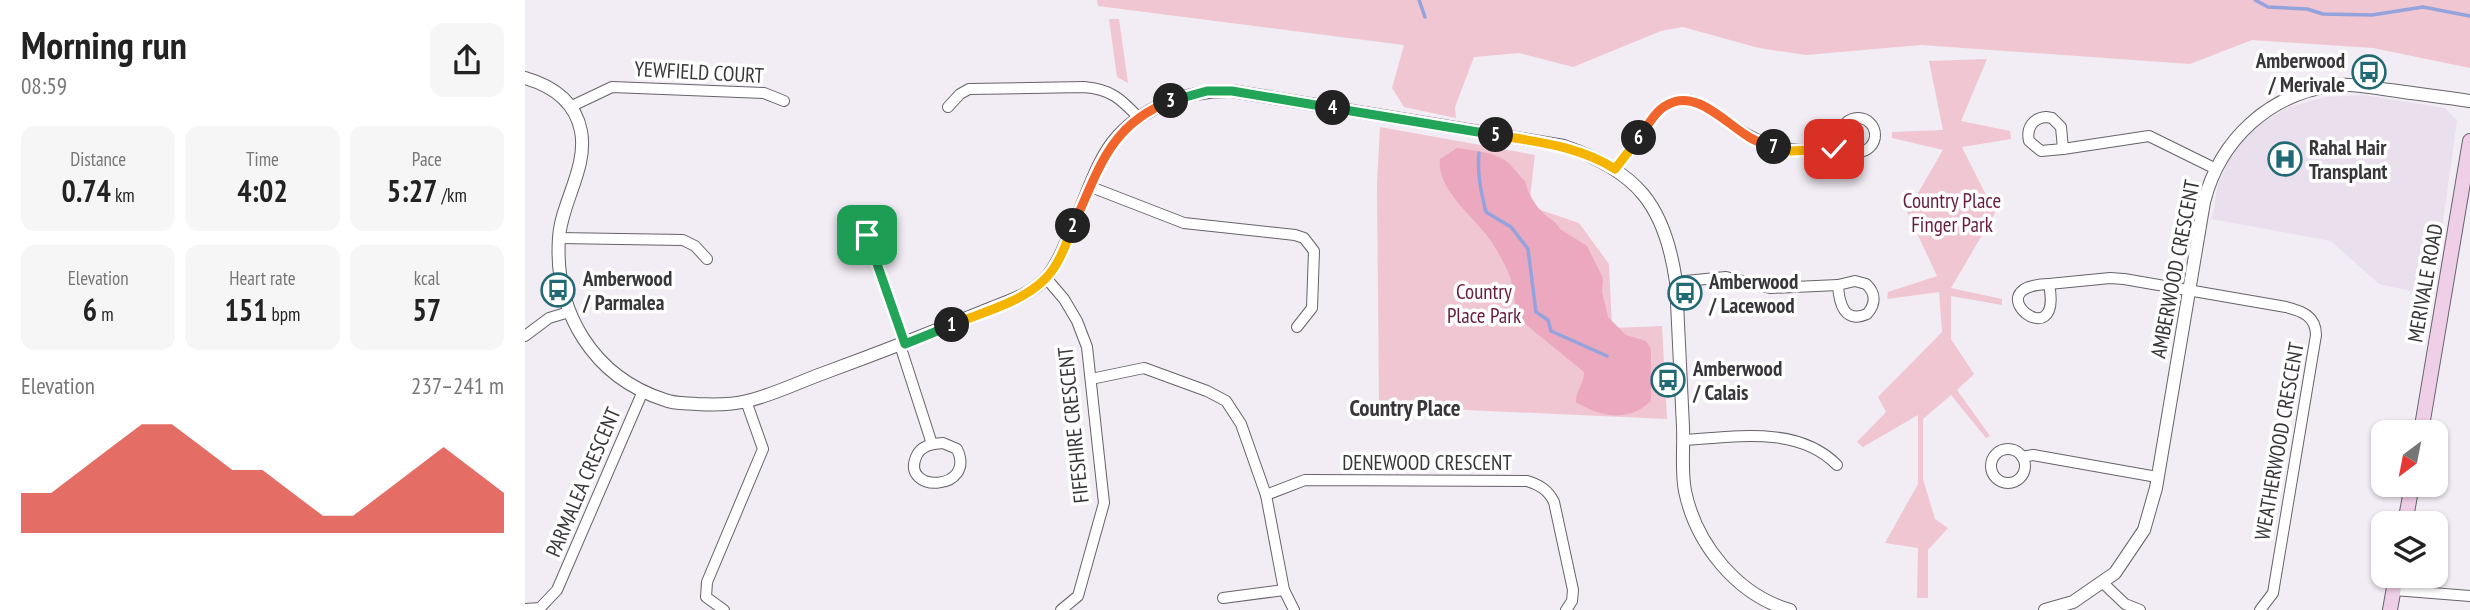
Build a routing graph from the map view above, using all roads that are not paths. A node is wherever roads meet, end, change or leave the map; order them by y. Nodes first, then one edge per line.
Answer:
1 (525, 78) edge
2 (784, 101) dead end
3 (2470, 101) edge
4 (572, 106) junction
5 (948, 107) dead end
6 (1139, 118) junction
7 (2470, 141) edge
8 (1845, 146) dead end
9 (2063, 149) dead end
10 (1615, 169) junction
11 (2216, 169) junction
12 (1091, 187) junction
13 (867, 235) dead end
14 (559, 238) junction
15 (707, 259) dead end
16 (1046, 278) junction
17 (1676, 282) junction
18 (2049, 284) dead end
19 (1838, 285) dead end
20 (2188, 291) junction
21 (569, 312) junction
22 (1297, 327) dead end
23 (525, 336) edge
24 (902, 344) junction
25 (1091, 379) junction
26 (643, 391) junction
27 (746, 401) junction
28 (2423, 420) edge
29 (1683, 440) junction
30 (932, 444) junction
31 (2022, 457) dead end
32 (1837, 465) dead end
33 (2157, 477) junction
34 (1266, 495) junction
35 (2103, 583) junction
36 (2394, 588) edge
37 (2424, 588) edge
38 (1284, 590) junction
39 (2470, 596) edge
40 (1223, 598) dead end
41 (525, 608) edge
42 (724, 610) edge
43 (1061, 610) edge
44 (1294, 610) edge
45 (1566, 610) edge
46 (1790, 610) edge
47 (2045, 610) edge
48 (2140, 610) edge
49 (2260, 610) edge
50 (2391, 610) edge

1 - 4 street
2 - 4 street, YEWFIELD COURT
3 - 11 street, AMBERWOOD CRESCENT
4 - 14 street
5 - 6 street
6 - 10 street
6 - 12 street
7 - 28 main road, MERIVALE ROAD
8 - 10 street
9 - 11 street
10 - 17 street
11 - 20 street, AMBERWOOD CRESCENT
12 - 16 street
12 - 22 street
13 - 24 street
14 - 15 street
14 - 21 street
16 - 24 street
16 - 25 street, FIFESHIRE CRESCENT
17 - 19 street
17 - 29 street
18 - 20 street
20 - 33 street, AMBERWOOD CRESCENT
20 - 49 street, WEATHERWOOD CRESCENT
21 - 23 street
21 - 26 street
24 - 27 street
24 - 30 street
25 - 34 street
25 - 43 street, FIFESHIRE CRESCENT
26 - 27 street
26 - 41 street, PARMALEA CRESCENT
27 - 42 street
29 - 32 street
29 - 46 street
30 - 30 street
31 - 33 street
33 - 35 street, AMBERWOOD CRESCENT
34 - 38 street
34 - 45 street, DENEWOOD CRESCENT
35 - 47 street, AMBERWOOD CRESCENT
35 - 48 street
36 - 50 main road
37 - 39 street
38 - 40 street
38 - 44 street

